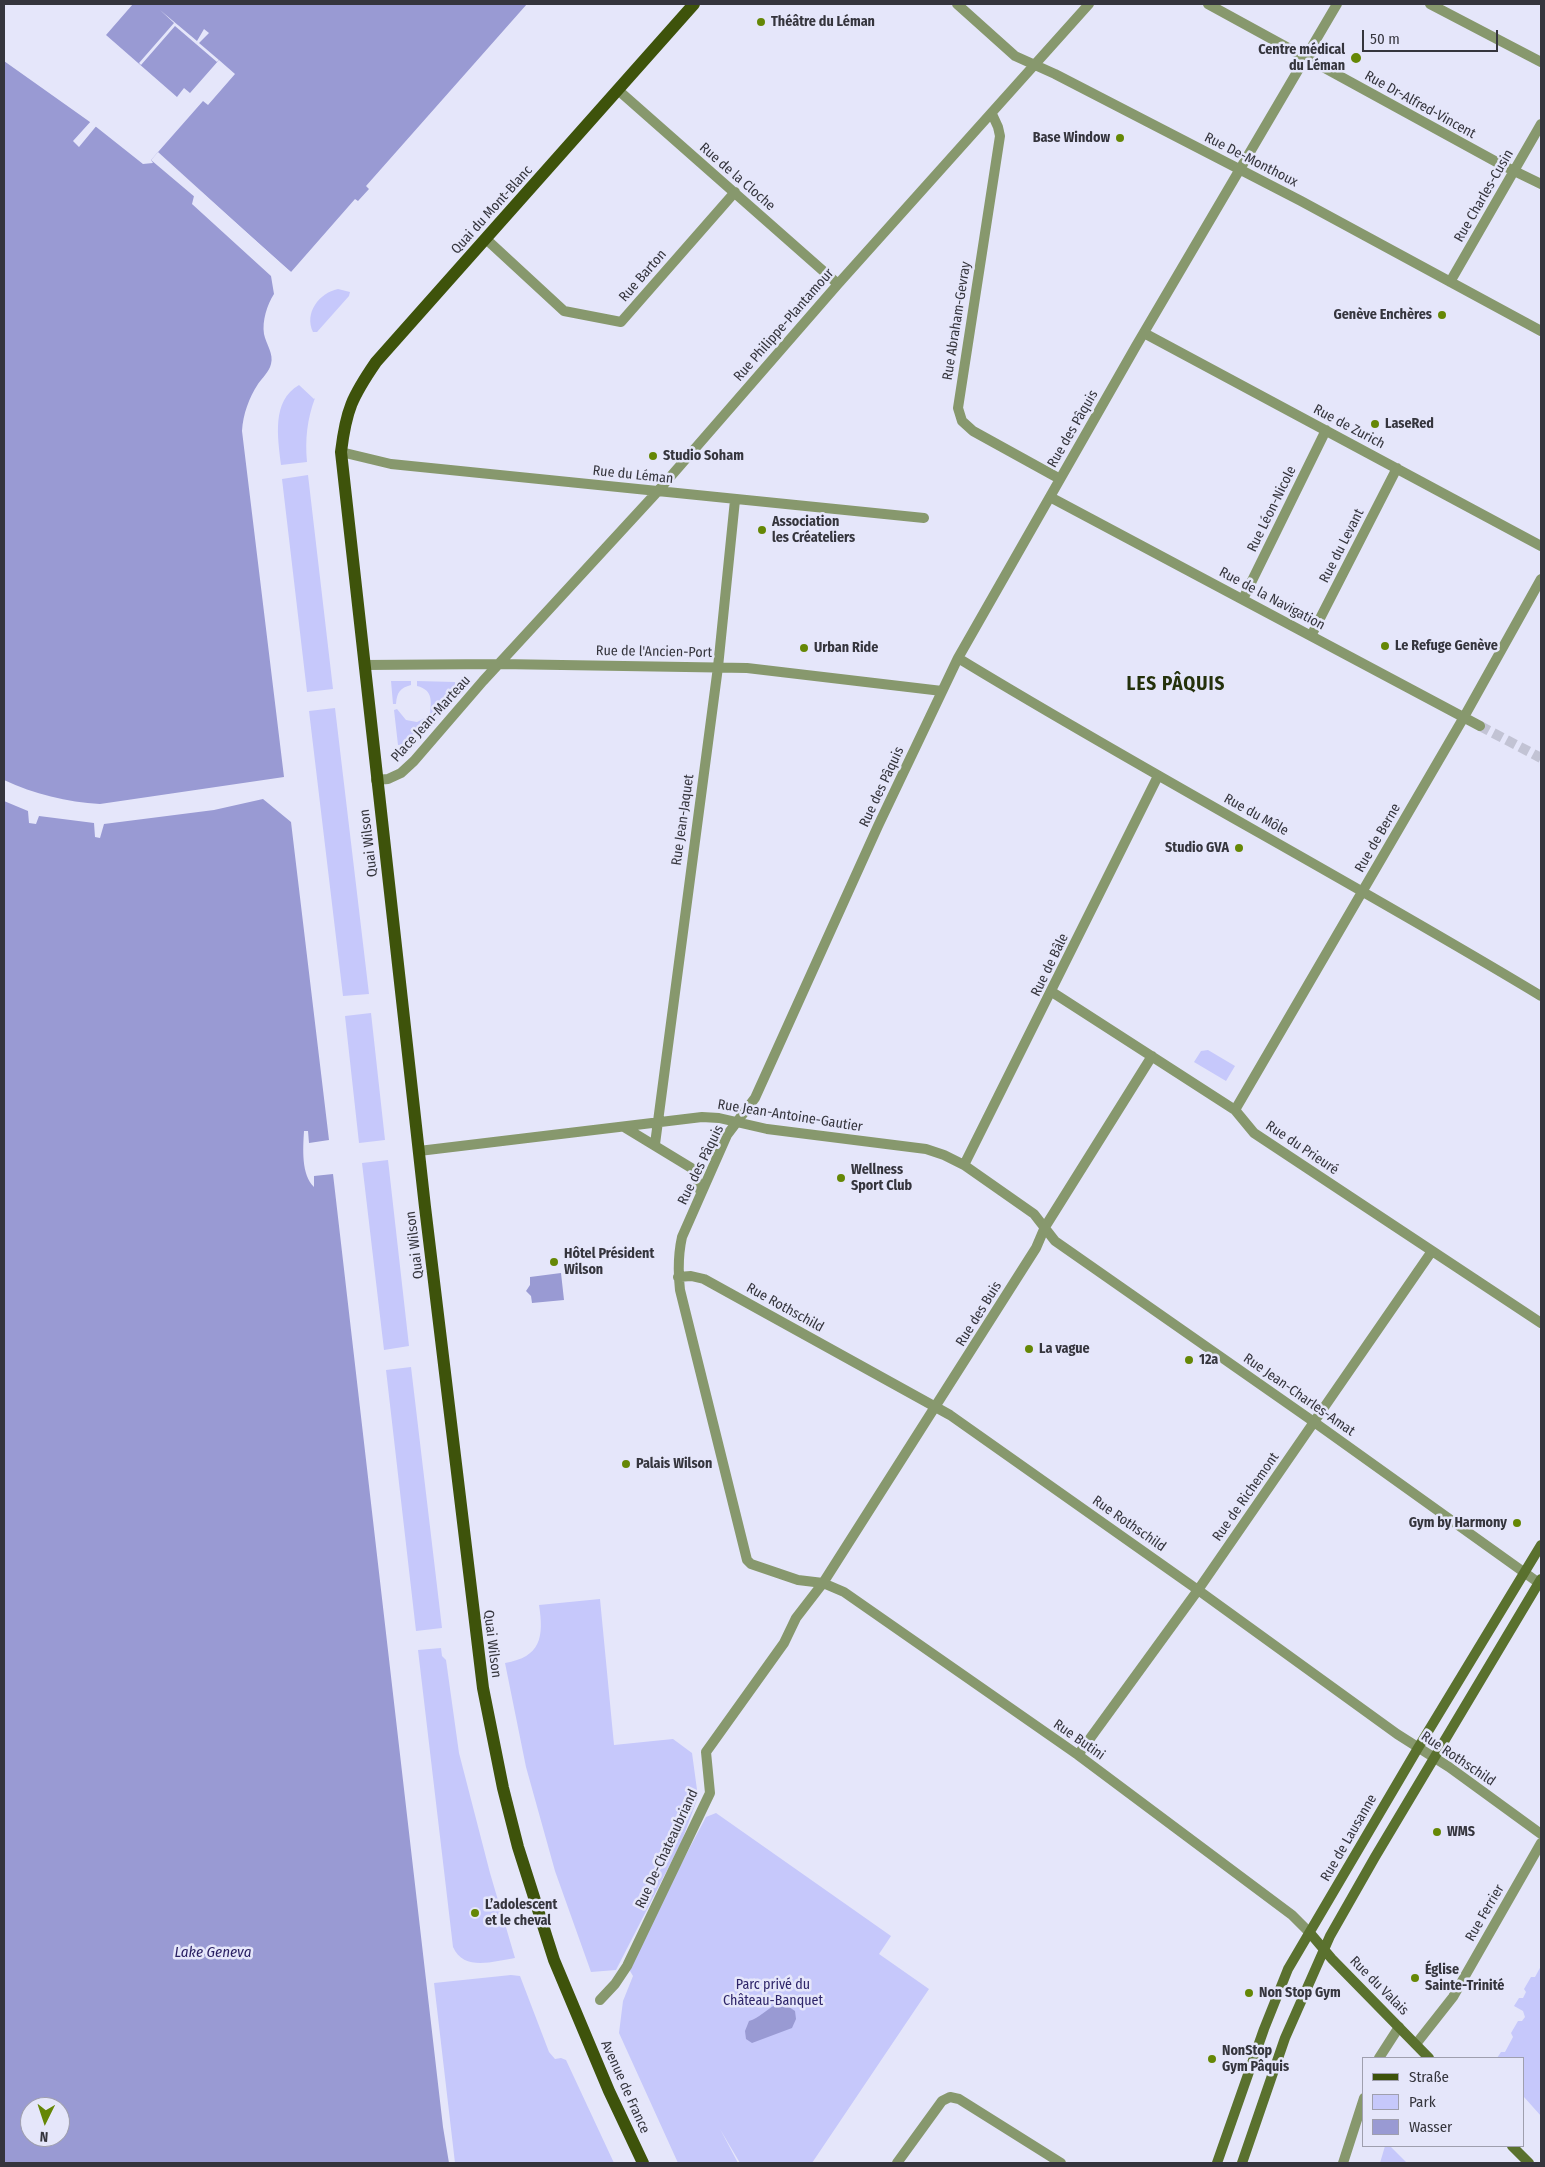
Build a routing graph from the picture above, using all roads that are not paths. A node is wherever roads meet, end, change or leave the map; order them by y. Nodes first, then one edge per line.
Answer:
1 (694, 4) edge
2 (957, 4) edge
3 (1089, 4) edge
4 (1208, 4) edge
5 (1337, 4) edge
6 (1430, 4) edge
7 (1305, 58) junction
8 (1541, 62) edge
9 (1033, 64) junction
10 (618, 90) junction
11 (992, 114) junction
12 (1541, 124) edge
13 (1240, 170) junction
14 (1514, 170) junction
15 (1541, 184) edge
16 (734, 192) junction
17 (486, 239) junction
18 (1450, 282) junction
19 (838, 284) junction
20 (1541, 330) edge
21 (1144, 333) junction
22 (1326, 430) junction
23 (341, 452) junction
24 (1397, 468) junction
25 (1060, 479) junction
26 (658, 491) junction
27 (1050, 497) junction
28 (736, 500) junction
29 (924, 518) dead end
30 (1541, 546) edge
31 (1541, 579) edge
32 (1243, 599) junction
33 (1311, 636) junction
34 (958, 658) junction
35 (500, 664) junction
36 (364, 665) junction
37 (718, 667) junction
38 (942, 691) junction
39 (1464, 717) junction
40 (1480, 726) tunnel mouth
41 (1158, 776) junction
42 (376, 780) junction
43 (1363, 891) junction
44 (1052, 992) junction
45 (1541, 996) edge
46 (1152, 1056) junction
47 (1235, 1110) junction
48 (738, 1122) junction
49 (657, 1123) junction
50 (624, 1127) junction
51 (655, 1144) junction
52 (419, 1151) junction
53 (964, 1165) junction
54 (701, 1193) junction
55 (1045, 1227) junction
56 (1432, 1252) junction
57 (678, 1277) junction
58 (1541, 1323) edge
59 (936, 1406) junction
60 (1314, 1422) junction
61 (1541, 1544) edge
62 (1524, 1573) junction
63 (1540, 1581) edge
64 (823, 1583) junction
65 (1198, 1590) junction
66 (1418, 1748) junction
67 (1078, 1755) junction
68 (1434, 1758) junction
69 (1541, 1834) edge
70 (1541, 1843) edge
71 (1310, 1932) junction
72 (1324, 1949) junction
73 (600, 2000) dead end
74 (579, 2023) joint
75 (1399, 2026) junction
76 (1416, 2044) junction
77 (1380, 2057) edge
78 (1428, 2057) edge
79 (1362, 2104) edge
80 (1513, 2147) edge
81 (643, 2163) edge
82 (897, 2163) edge
83 (1061, 2163) edge
84 (1217, 2163) edge
85 (1242, 2163) edge
86 (1343, 2163) edge
87 (1529, 2163) edge

1 - 10 main road, Quai du Mont-Blanc
2 - 9 street, Rue De-Monthoux
3 - 9 street, Rue Philippe-Plantamour
4 - 7 street, Rue Dr-Alfred-Vincent
5 - 7 street, Rue des Pâquis
6 - 8 street
7 - 13 street, Rue des Pâquis
7 - 14 street, Rue Dr-Alfred-Vincent
9 - 11 street, Rue Philippe-Plantamour
9 - 13 street, Rue De-Monthoux
10 - 16 street, Rue de la Cloche
10 - 17 main road, Quai du Mont-Blanc
11 - 19 street, Rue Philippe-Plantamour
11 - 25 street, Rue Abraham-Gevray
12 - 14 street, Rue Charles-Cusin
13 - 18 street, Rue De-Monthoux
13 - 21 street, Rue des Pâquis
14 - 15 street, Rue Dr-Alfred-Vincent
14 - 18 street, Rue Charles-Cusin
16 - 17 street, Rue Barton
16 - 19 street, Rue de la Cloche
17 - 23 main road, Quai du Mont-Blanc
18 - 20 street, Rue De-Monthoux
19 - 26 street, Rue Philippe-Plantamour
21 - 22 street, Rue de Zurich
21 - 25 street, Rue des Pâquis
22 - 24 street, Rue de Zurich
22 - 32 street, Rue Léon-Nicole
23 - 26 street, Rue du Léman
23 - 36 main road, Quai Wilson
24 - 30 street, Rue de Zurich
24 - 33 street, Rue du Levant
25 - 27 street, Rue des Pâquis
26 - 28 street, Rue du Léman
26 - 35 street, Rue Philippe-Plantamour
27 - 32 street, Rue de la Navigation
27 - 34 street, Rue des Pâquis
28 - 29 street, Rue du Léman
28 - 37 street, Rue Jean-Jaquet
31 - 39 street, Rue de Berne
32 - 33 street, Rue de la Navigation
33 - 39 street, Rue de la Navigation
34 - 38 street, Rue des Pâquis
34 - 41 street, Rue du Môle
35 - 36 street, Rue de l'Ancien-Port
35 - 37 street, Rue de l'Ancien-Port
35 - 42 street, Place Jean-Marteau
36 - 42 main road, Quai Wilson
37 - 38 street, Rue de l'Ancien-Port
37 - 49 street, Rue Jean-Jaquet
38 - 48 street, Rue des Pâquis
39 - 40 street, Rue de la Navigation
39 - 43 street, Rue de Berne
41 - 43 street, Rue du Môle
41 - 44 street, Rue de Bâle
42 - 52 main road, Quai Wilson
43 - 45 street, Rue du Môle
43 - 47 street, Rue de Berne
44 - 46 street, Rue du Prieuré
44 - 53 street, Rue de Bâle
46 - 47 street, Rue du Prieuré
46 - 55 street, Rue des Buis
47 - 56 street, Rue du Prieuré
48 - 49 street, Rue Jean-Antoine-Gautier
48 - 53 street, Rue Jean-Antoine-Gautier
48 - 54 street, Rue des Pâquis
49 - 50 street, Rue Jean-Antoine-Gautier
49 - 51 street, Rue Jean-Jaquet
50 - 51 street
50 - 52 street, Rue Jean-Antoine-Gautier
51 - 54 street
52 - 74 main road, Quai Wilson
53 - 55 street, Rue Jean-Antoine-Gautier
54 - 57 street, Rue des Pâquis
55 - 59 street, Rue des Buis
55 - 60 street, Rue Jean-Charles-Amat
56 - 58 street, Rue du Prieuré
56 - 60 street, Rue de Richemont
57 - 59 street, Rue Rothschild
57 - 64 street, Rue des Pâquis
59 - 64 street, Rue des Buis
59 - 65 street, Rue Rothschild
60 - 62 street, Rue Jean-Charles-Amat
60 - 65 street, Rue de Richemont
61 - 62 main road, Rue de Lausanne
62 - 63 street, Rue Jean-Charles-Amat
62 - 66 main road, Rue de Lausanne
63 - 68 main road
64 - 67 street, Rue Butini
64 - 73 street, Rue De-Chateaubriand
65 - 66 street, Rue Rothschild
65 - 67 street, Rue de Richemont
66 - 68 street, Rue Rothschild
66 - 71 main road, Rue de Lausanne
67 - 71 street, Rue Butini
68 - 69 street, Rue Rothschild
68 - 72 main road
70 - 76 street, Rue Ferrier
71 - 72 main road, Rue du Valais
71 - 84 main road, Rue de Lausanne
72 - 75 main road, Rue du Valais
72 - 85 main road
74 - 81 main road, Avenue de France
75 - 76 main road, Rue du Valais
75 - 77 street
76 - 78 main road, Rue du Valais
79 - 86 street
80 - 87 main road
82 - 83 street

